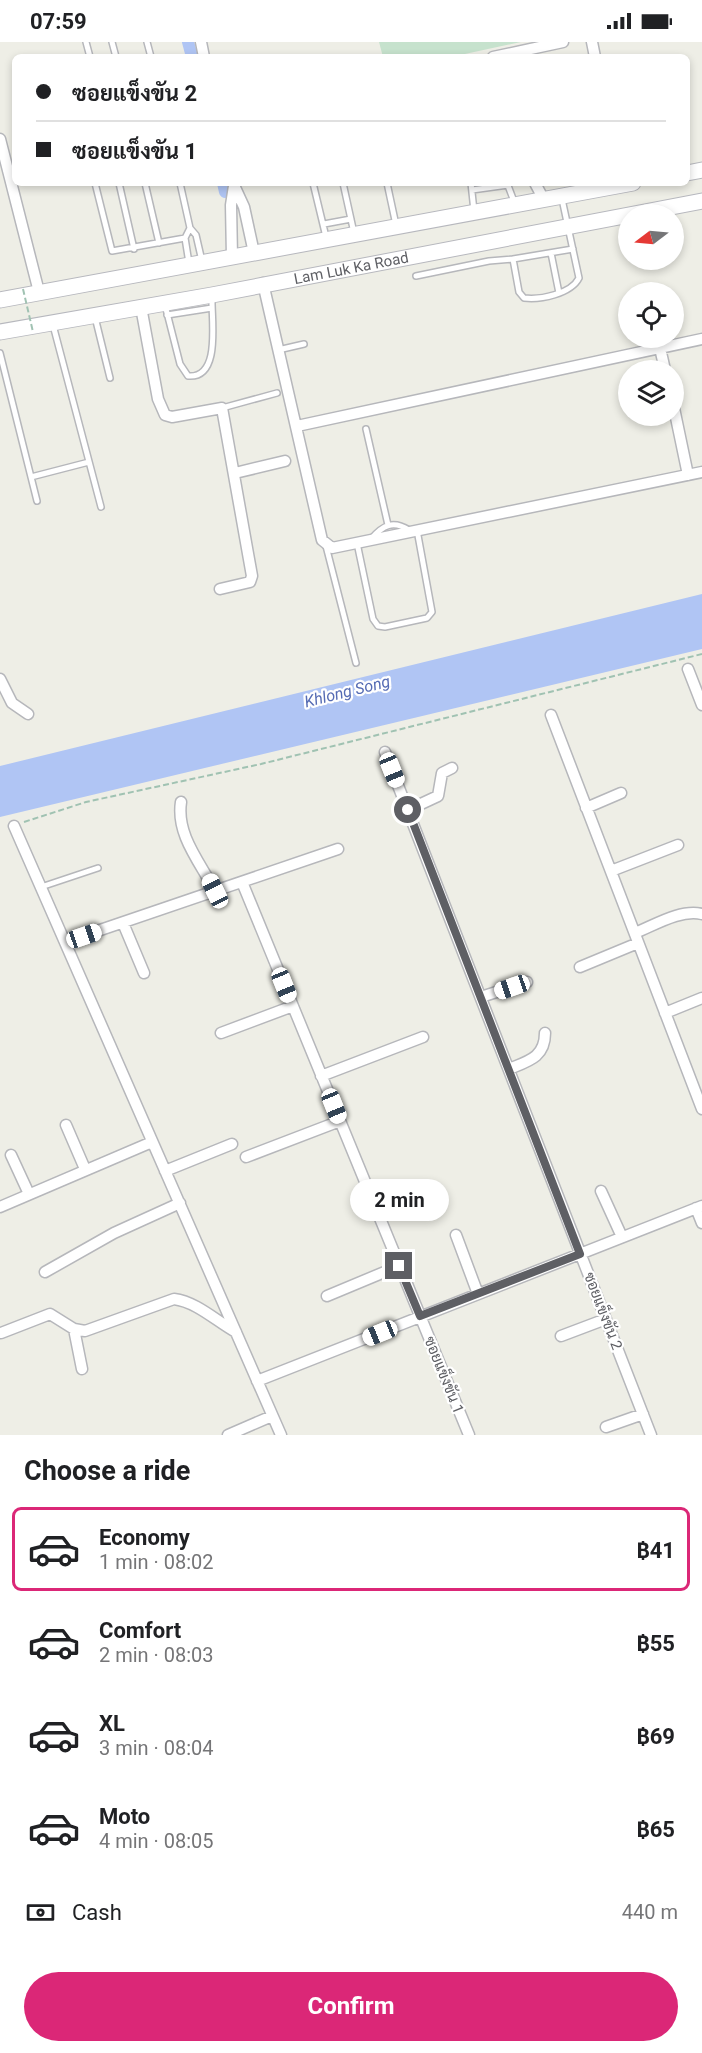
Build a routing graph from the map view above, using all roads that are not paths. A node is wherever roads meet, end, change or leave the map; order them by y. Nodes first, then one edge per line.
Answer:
1 (563, 42) edge
2 (507, 54) edge
3 (0, 139) edge
4 (96, 186) edge
5 (120, 186) edge
6 (146, 186) edge
7 (181, 186) edge
8 (234, 186) edge
9 (235, 186) edge
10 (314, 186) edge
11 (344, 186) edge
12 (388, 186) edge
13 (471, 186) edge
14 (509, 186) edge
15 (537, 186) edge
16 (614, 186) edge
17 (562, 196) junction
18 (544, 200) junction
19 (702, 201) edge
20 (515, 204) junction
21 (474, 212) junction
22 (397, 226) junction
23 (567, 226) junction
24 (353, 227) junction
25 (190, 228) junction
26 (325, 232) junction
27 (185, 238) junction
28 (159, 243) junction
29 (134, 249) junction
30 (573, 249) junction
31 (254, 253) junction
32 (551, 253) junction
33 (232, 257) junction
34 (513, 259) junction
35 (196, 264) junction
36 (416, 276) dead end
37 (263, 284) junction
38 (39, 292) junction
39 (559, 293) junction
40 (1, 296) edge
41 (212, 301) junction
42 (141, 307) junction
43 (166, 308) junction
44 (94, 315) junction
45 (52, 323) junction
46 (0, 332) edge
47 (702, 339) edge
48 (684, 343) edge
49 (304, 344) dead end
50 (660, 348) joint
51 (279, 350) junction
52 (0, 353) edge
53 (663, 360) edge
54 (110, 378) dead end
55 (277, 393) dead end
56 (222, 408) junction
57 (297, 426) junction
58 (678, 426) edge
59 (366, 429) dead end
60 (285, 461) dead end
61 (88, 462) junction
62 (702, 472) edge
63 (235, 473) junction
64 (688, 475) junction
65 (31, 477) junction
66 (38, 501) dead end
67 (101, 507) dead end
68 (387, 525) junction
69 (414, 531) junction
70 (370, 540) junction
71 (357, 543) junction
72 (326, 545) junction
73 (220, 588) dead end
74 (357, 663) dead end
75 (688, 669) dead end
76 (0, 679) edge
77 (699, 686) edge
78 (702, 705) edge
79 (28, 714) dead end
80 (550, 715) dead end
81 (385, 752) dead end
82 (452, 768) dead end
83 (621, 793) dead end
84 (182, 802) dead end
85 (586, 807) junction
86 (408, 810) junction
87 (14, 826) road end
88 (678, 844) dead end
89 (338, 849) dead end
90 (98, 868) dead end
91 (610, 871) junction
92 (242, 882) junction
93 (41, 887) junction
94 (215, 891) junction
95 (702, 914) edge
96 (123, 923) junction
97 (636, 938) junction
98 (65, 942) junction
99 (580, 967) dead end
100 (144, 973) dead end
101 (527, 982) dead end
102 (481, 997) junction
103 (702, 998) edge
104 (293, 1006) junction
105 (665, 1013) junction
106 (221, 1033) dead end
107 (545, 1033) dead end
108 (423, 1037) dead end
109 (508, 1069) junction
110 (321, 1076) junction
111 (702, 1108) edge
112 (340, 1121) junction
113 (66, 1125) dead end
114 (152, 1142) junction
115 (232, 1144) dead end
116 (11, 1155) dead end
117 (246, 1157) dead end
118 (85, 1169) junction
119 (165, 1171) junction
120 (602, 1191) dead end
121 (29, 1194) junction
122 (180, 1203) junction
123 (0, 1207) edge
124 (699, 1207) edge
125 (702, 1223) edge
126 (456, 1235) dead end
127 (622, 1238) junction
128 (580, 1254) junction
129 (399, 1266) junction
130 (45, 1272) dead end
131 (478, 1294) junction
132 (327, 1296) dead end
133 (420, 1316) junction
134 (606, 1319) junction
135 (74, 1329) junction
136 (236, 1332) junction
137 (1, 1334) edge
138 (561, 1336) dead end
139 (82, 1369) dead end
140 (257, 1382) junction
141 (643, 1414) junction
142 (272, 1416) junction
143 (606, 1427) dead end
144 (228, 1435) edge
145 (281, 1435) edge
146 (469, 1435) edge
147 (651, 1435) edge

1 - 2 street
3 - 38 street
4 - 29 lane
5 - 29 lane
6 - 28 lane
7 - 25 lane
8 - 33 street
9 - 31 street
10 - 26 lane
11 - 24 lane
12 - 22 lane
13 - 21 lane
14 - 20 lane
15 - 18 street
16 - 17 main road, Lam Luk Ka Road
17 - 18 main road, Lam Luk Ka Road
17 - 23 lane
18 - 20 main road, Lam Luk Ka Road
19 - 23 main road, Lam Luk Ka Road
20 - 21 main road, Lam Luk Ka Road
21 - 22 main road, Lam Luk Ka Road
22 - 24 main road, Lam Luk Ka Road
23 - 30 lane
23 - 37 main road, Lam Luk Ka Road
24 - 26 main road, Lam Luk Ka Road
25 - 27 lane
25 - 35 lane
26 - 31 main road, Lam Luk Ka Road
27 - 28 lane
27 - 35 lane
28 - 29 lane
30 - 32 lane
30 - 39 lane
31 - 33 main road, Lam Luk Ka Road
32 - 34 lane
32 - 39 lane
33 - 35 main road, Lam Luk Ka Road
34 - 36 lane
34 - 39 lane
35 - 38 main road, Lam Luk Ka Road
37 - 41 main road, Lam Luk Ka Road
37 - 51 street
38 - 40 main road, Lam Luk Ka Road
41 - 43 main road, Lam Luk Ka Road
41 - 43 lane
42 - 43 main road, Lam Luk Ka Road
42 - 44 main road, Lam Luk Ka Road
42 - 56 street
44 - 45 main road, Lam Luk Ka Road
44 - 54 lane
45 - 46 main road, Lam Luk Ka Road
45 - 61 lane
47 - 48 street
49 - 51 lane
50 - 53 street
50 - 57 street
51 - 57 street
52 - 65 lane
55 - 56 lane
56 - 63 street
57 - 72 street
58 - 64 street
59 - 68 lane
60 - 63 street
61 - 65 lane
61 - 67 lane
62 - 64 street
63 - 73 street
64 - 69 street
65 - 66 lane
68 - 69 lane
68 - 70 lane
69 - 70 street
69 - 71 lane
70 - 71 street
71 - 72 street
72 - 74 lane
75 - 77 street
76 - 79 street
77 - 78 street
80 - 85 street
81 - 86 street, ซอยแข็งขัน 2
82 - 86 street
83 - 85 street
84 - 94 street
85 - 91 street
86 - 102 street, ซอยแข็งขัน 2
87 - 93 street
88 - 91 street
89 - 92 street
90 - 93 lane
91 - 97 street
92 - 94 street
92 - 104 street, ซอยแข็งขัน 1
93 - 98 street
94 - 96 street
95 - 97 street
96 - 98 street
96 - 100 street
97 - 99 street
97 - 105 street
98 - 114 street
101 - 102 street
102 - 109 street, ซอยแข็งขัน 2
103 - 105 street
104 - 106 street
104 - 110 street, ซอยแข็งขัน 1
105 - 111 street
107 - 109 street
108 - 110 street
109 - 128 street, ซอยแข็งขัน 2
110 - 112 street, ซอยแข็งขัน 1
112 - 117 street
112 - 129 street, ซอยแข็งขัน 1
113 - 118 street
114 - 118 street
114 - 119 street
115 - 119 street
116 - 121 street
118 - 121 street
119 - 122 street
120 - 127 street
121 - 123 street
122 - 130 street
122 - 136 street
124 - 125 street
124 - 127 street
126 - 131 street
127 - 128 street
128 - 131 street
128 - 134 street, ซอยแข็งขัน 2
129 - 132 street
129 - 133 street, ซอยแข็งขัน 1
131 - 133 street
133 - 140 street
133 - 146 street, ซอยแข็งขัน 1
134 - 138 street
134 - 141 street, ซอยแข็งขัน 2
135 - 136 street
135 - 137 street
135 - 139 street
136 - 140 street
140 - 142 street
141 - 143 street
141 - 147 street, ซอยแข็งขัน 2
142 - 144 street
142 - 145 street

